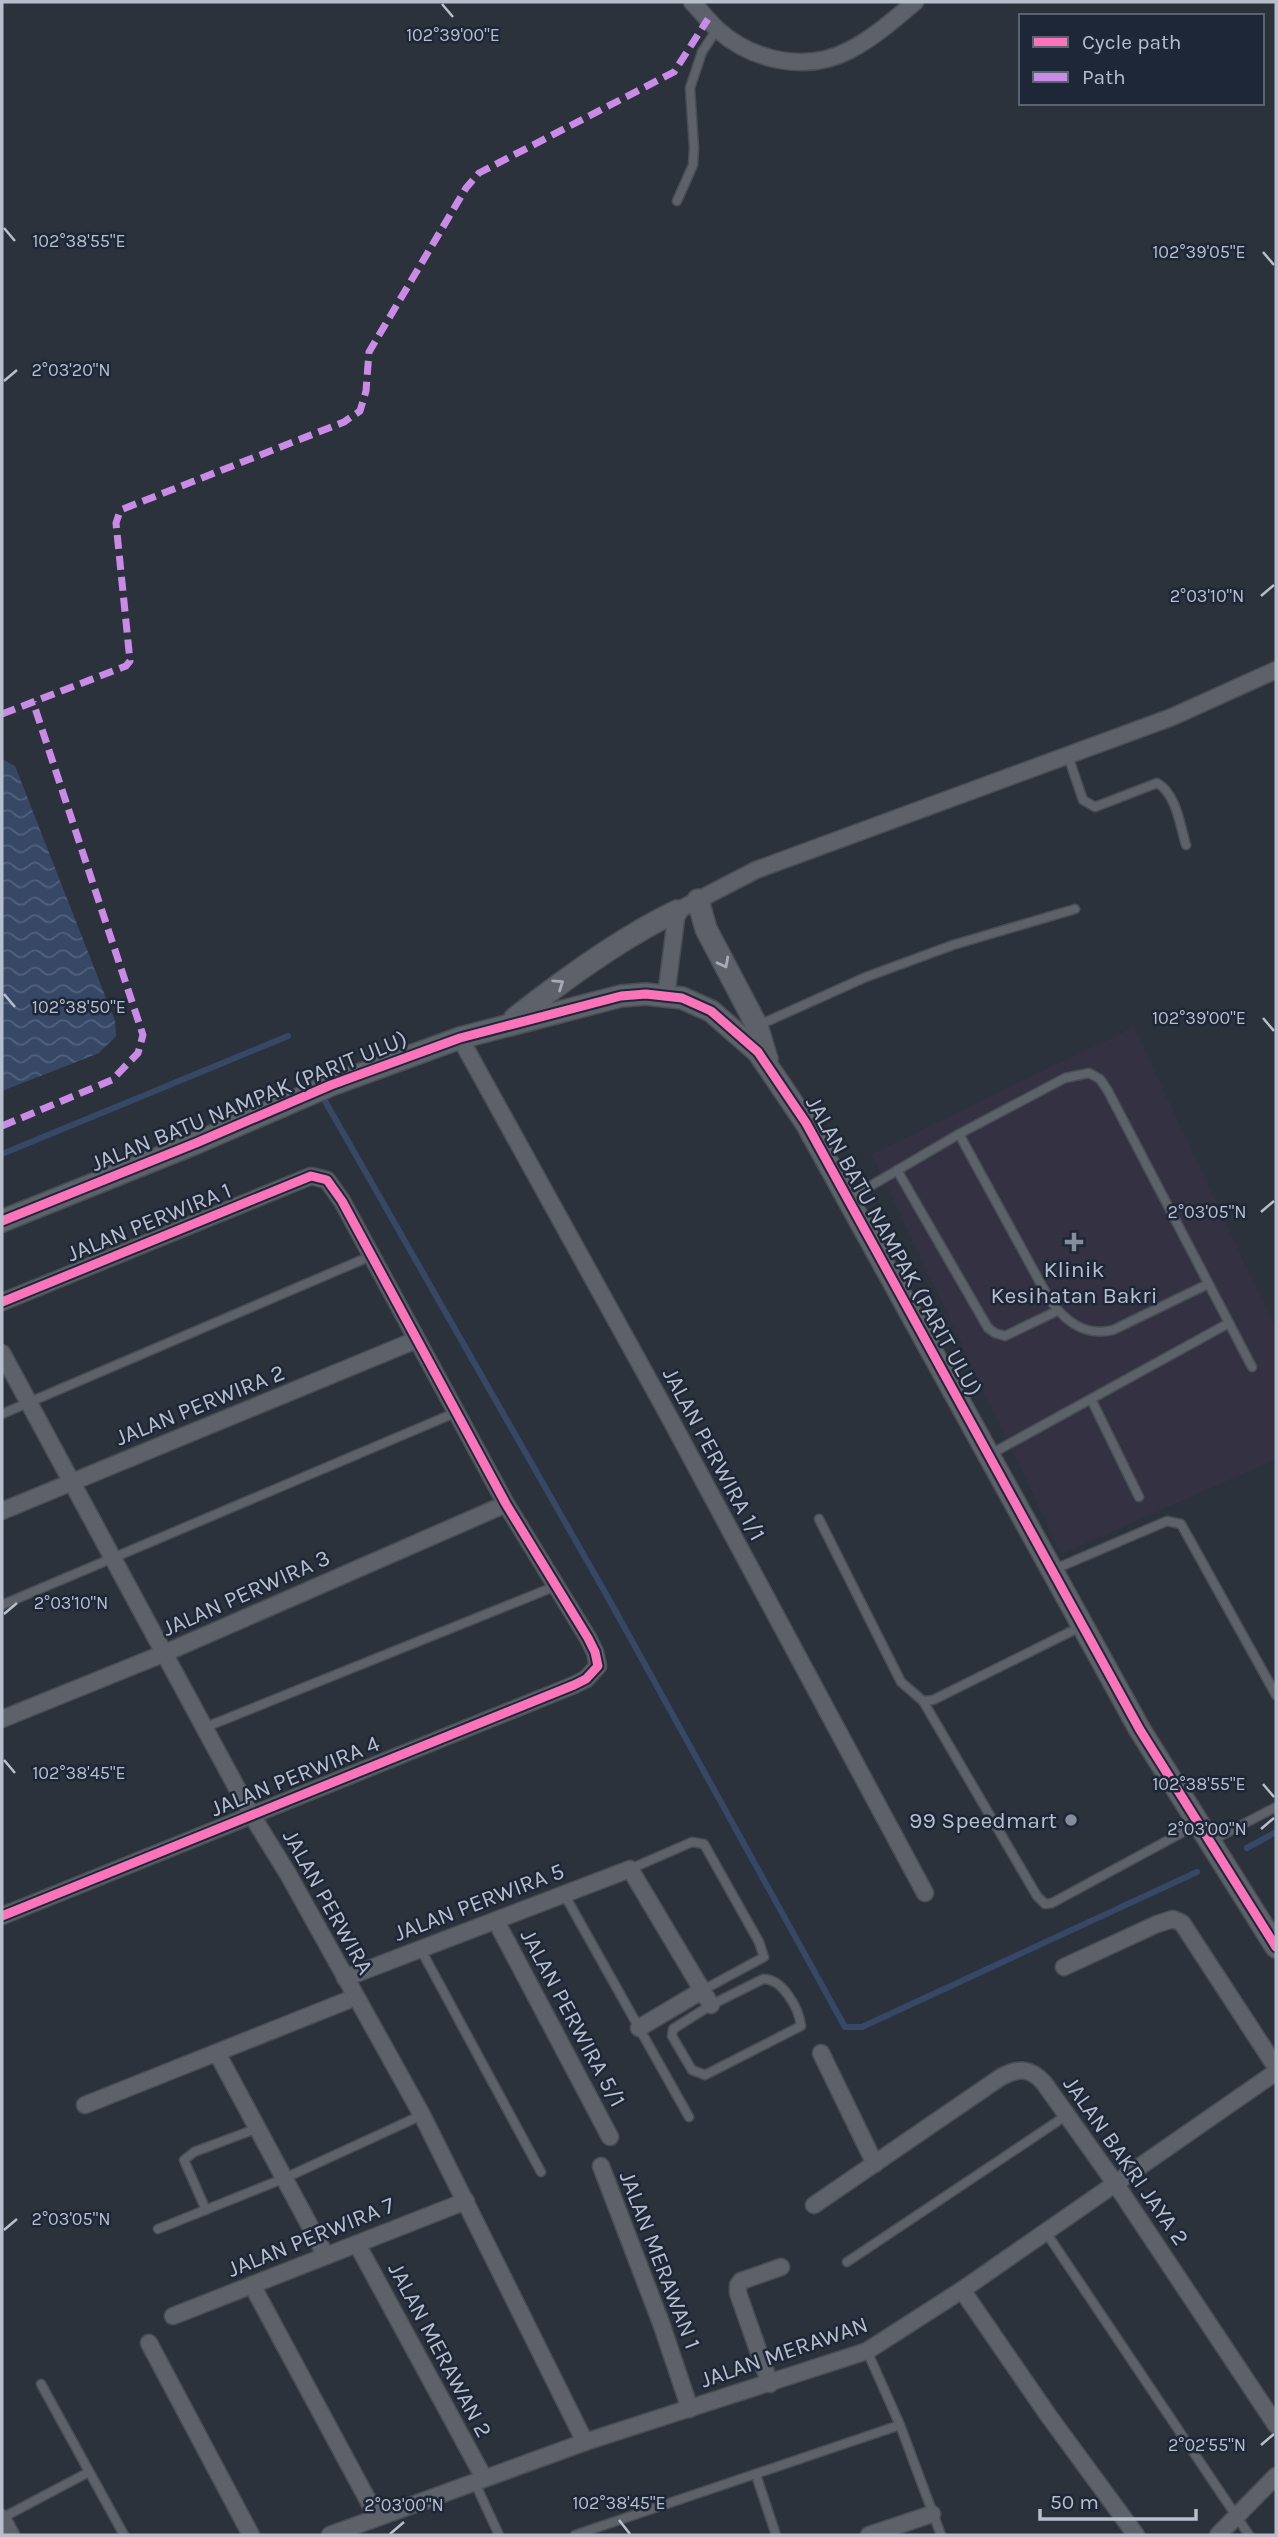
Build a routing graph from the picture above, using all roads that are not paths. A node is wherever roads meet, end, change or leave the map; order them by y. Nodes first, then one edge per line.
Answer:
1 (692, 2) edge
2 (915, 2) edge
3 (717, 29) junction
4 (677, 201) dead end
5 (1276, 670) edge
6 (1068, 756) junction
7 (1186, 845) dead end
8 (698, 900) junction
9 (1075, 909) dead end
10 (677, 911) junction
11 (666, 996) junction
12 (505, 1025) junction
13 (757, 1026) junction
14 (460, 1038) junction
15 (771, 1072) junction
16 (959, 1134) junction
17 (897, 1170) junction
18 (848, 1199) junction
19 (2, 1221) edge
20 (371, 1256) junction
21 (1208, 1284) junction
22 (2, 1302) edge
23 (1057, 1311) junction
24 (1228, 1323) junction
25 (416, 1340) junction
26 (2, 1353) edge
27 (1252, 1367) dead end
28 (1091, 1398) junction
29 (29, 1403) junction
30 (457, 1412) junction
31 (2, 1414) edge
32 (989, 1455) junction
33 (72, 1482) junction
34 (1139, 1497) dead end
35 (506, 1504) junction
36 (2, 1511) edge
37 (819, 1518) dead end
38 (113, 1558) junction
39 (1052, 1570) junction
40 (556, 1586) junction
41 (2, 1605) edge
42 (1082, 1626) junction
43 (165, 1653) junction
44 (1276, 1695) edge
45 (923, 1701) junction
46 (2, 1719) edge
47 (206, 1727) junction
48 (1276, 1807) edge
49 (251, 1814) junction
50 (1204, 1833) junction
51 (630, 1869) junction
52 (925, 1893) dead end
53 (564, 1894) junction
54 (2, 1916) edge
55 (496, 1921) junction
56 (1276, 1947) edge
57 (421, 1950) junction
58 (1064, 1967) dead end
59 (345, 1978) junction
60 (703, 1990) junction
61 (356, 1997) junction
62 (710, 2005) junction
63 (639, 2028) junction
64 (217, 2053) junction
65 (821, 2053) dead end
66 (1276, 2069) edge
67 (85, 2105) dead end
68 (422, 2115) junction
69 (1067, 2115) junction
70 (689, 2117) dead end
71 (257, 2128) junction
72 (610, 2137) dead end
73 (875, 2164) junction
74 (601, 2166) dead end
75 (541, 2172) dead end
76 (285, 2178) junction
77 (1115, 2183) junction
78 (466, 2201) junction
79 (814, 2205) dead end
80 (206, 2210) junction
81 (158, 2229) dead end
82 (1045, 2231) junction
83 (357, 2244) junction
84 (326, 2256) junction
85 (847, 2262) dead end
86 (781, 2267) dead end
87 (252, 2285) junction
88 (962, 2290) junction
89 (173, 2316) dead end
90 (149, 2343) dead end
91 (867, 2351) junction
92 (41, 2384) dead end
93 (771, 2384) junction
94 (690, 2409) junction
95 (900, 2425) junction
96 (1276, 2425) edge
97 (585, 2442) junction
98 (89, 2472) junction
99 (756, 2476) junction
100 (1276, 2476) edge
101 (479, 2479) junction
102 (932, 2514) junction
103 (377, 2517) junction
104 (1238, 2517) junction
105 (2, 2518) edge
106 (11, 2535) edge
107 (124, 2535) edge
108 (251, 2535) edge
109 (330, 2535) edge
110 (499, 2535) edge
111 (575, 2535) edge
112 (776, 2535) edge
113 (869, 2535) edge
114 (942, 2535) edge
115 (1136, 2535) edge
116 (1218, 2535) edge
117 (1250, 2535) edge

1 - 3 street
2 - 3 street
3 - 4 lane
5 - 6 street
6 - 7 lane
6 - 8 street
8 - 10 street
8 -> 13 street
9 - 13 lane
10 - 11 street
12 -> 10 street
11 - 12 street, JALAN BATU NAMPAK (PARIT ULU)
11 - 15 street, JALAN BATU NAMPAK (PARIT ULU)
12 - 14 street, JALAN BATU NAMPAK (PARIT ULU)
13 - 15 street
14 - 19 street, JALAN BATU NAMPAK (PARIT ULU)
14 - 52 street, JALAN PERWIRA 1/1
15 - 18 street, JALAN BATU NAMPAK (PARIT ULU)
16 - 17 lane
16 - 21 lane
16 - 23 lane
17 - 18 lane
17 - 23 lane
18 - 32 street, JALAN BATU NAMPAK (PARIT ULU)
20 - 22 street, JALAN PERWIRA 1
20 - 25 street
20 - 29 lane
21 - 23 lane
21 - 24 lane
24 - 27 lane
24 - 28 lane
25 - 30 street
25 - 33 street, JALAN PERWIRA 2
26 - 29 street, JALAN PERWIRA
28 - 32 lane
28 - 34 lane
29 - 31 lane
29 - 33 street, JALAN PERWIRA
30 - 35 street
30 - 38 lane
32 - 39 street, JALAN BATU NAMPAK (PARIT ULU)
33 - 36 street, JALAN PERWIRA 2
33 - 38 street, JALAN PERWIRA
35 - 40 street
35 - 43 street, JALAN PERWIRA 3
37 - 45 lane
38 - 41 lane
38 - 43 street, JALAN PERWIRA
39 - 42 street, JALAN BATU NAMPAK (PARIT ULU)
39 - 44 lane
40 - 47 lane
40 - 49 street, JALAN PERWIRA 4
42 - 45 lane
42 - 50 street, JALAN BATU NAMPAK (PARIT ULU)
43 - 46 street, JALAN PERWIRA 3
43 - 47 street, JALAN PERWIRA
45 - 50 lane
47 - 49 street, JALAN PERWIRA
48 - 50 lane
49 - 54 street, JALAN PERWIRA 4
49 - 59 street, JALAN PERWIRA
50 - 56 street, JALAN BATU NAMPAK (PARIT ULU)
51 - 53 street, JALAN PERWIRA 5
51 - 60 street
51 - 60 lane
53 - 55 street, JALAN PERWIRA 5
53 - 63 lane
55 - 57 street, JALAN PERWIRA 5
55 - 72 street, JALAN PERWIRA 5/1
57 - 59 street, JALAN PERWIRA 5
57 - 75 lane
58 - 66 street
59 - 61 street, JALAN PERWIRA
60 - 62 street
60 - 63 street
61 - 64 street
61 - 68 street, JALAN PERWIRA
62 - 62 lane
63 - 70 lane
64 - 67 street
64 - 71 street
65 - 73 street
66 - 77 street, JALAN MERAWAN
68 - 76 lane
68 - 78 street, JALAN PERWIRA
69 - 73 street, JALAN BAKRI JAYA 2
69 - 77 street, JALAN BAKRI JAYA 2
69 - 85 lane
71 - 76 street
71 - 80 lane
73 - 79 street, JALAN BAKRI JAYA 2
74 - 94 street, JALAN MERAWAN 1
76 - 80 lane
76 - 84 street
77 - 82 street, JALAN MERAWAN
77 - 96 street, JALAN BAKRI JAYA 2
78 - 83 street, JALAN PERWIRA 7
78 - 97 street, JALAN PERWIRA
80 - 81 lane
82 - 88 street, JALAN MERAWAN
82 - 104 lane
83 - 84 street, JALAN PERWIRA 7
83 - 101 street, JALAN MERAWAN 2
84 - 87 street, JALAN PERWIRA 7
86 - 93 street
87 - 89 street, JALAN PERWIRA 7
87 - 103 street
88 - 91 street, JALAN MERAWAN
88 - 115 street
90 - 108 street
91 - 93 street, JALAN MERAWAN
91 - 95 lane
92 - 98 lane
93 - 94 street, JALAN MERAWAN
94 - 97 street, JALAN MERAWAN
95 - 99 lane
95 - 102 lane
97 - 101 street, JALAN MERAWAN
98 - 105 lane
98 - 107 lane
99 - 111 lane
99 - 112 lane
100 - 104 street
101 - 103 street, JALAN MERAWAN
101 - 110 lane
102 - 113 street
102 - 114 lane
103 - 109 street, JALAN MERAWAN
104 - 116 street
104 - 117 lane
105 - 106 street

